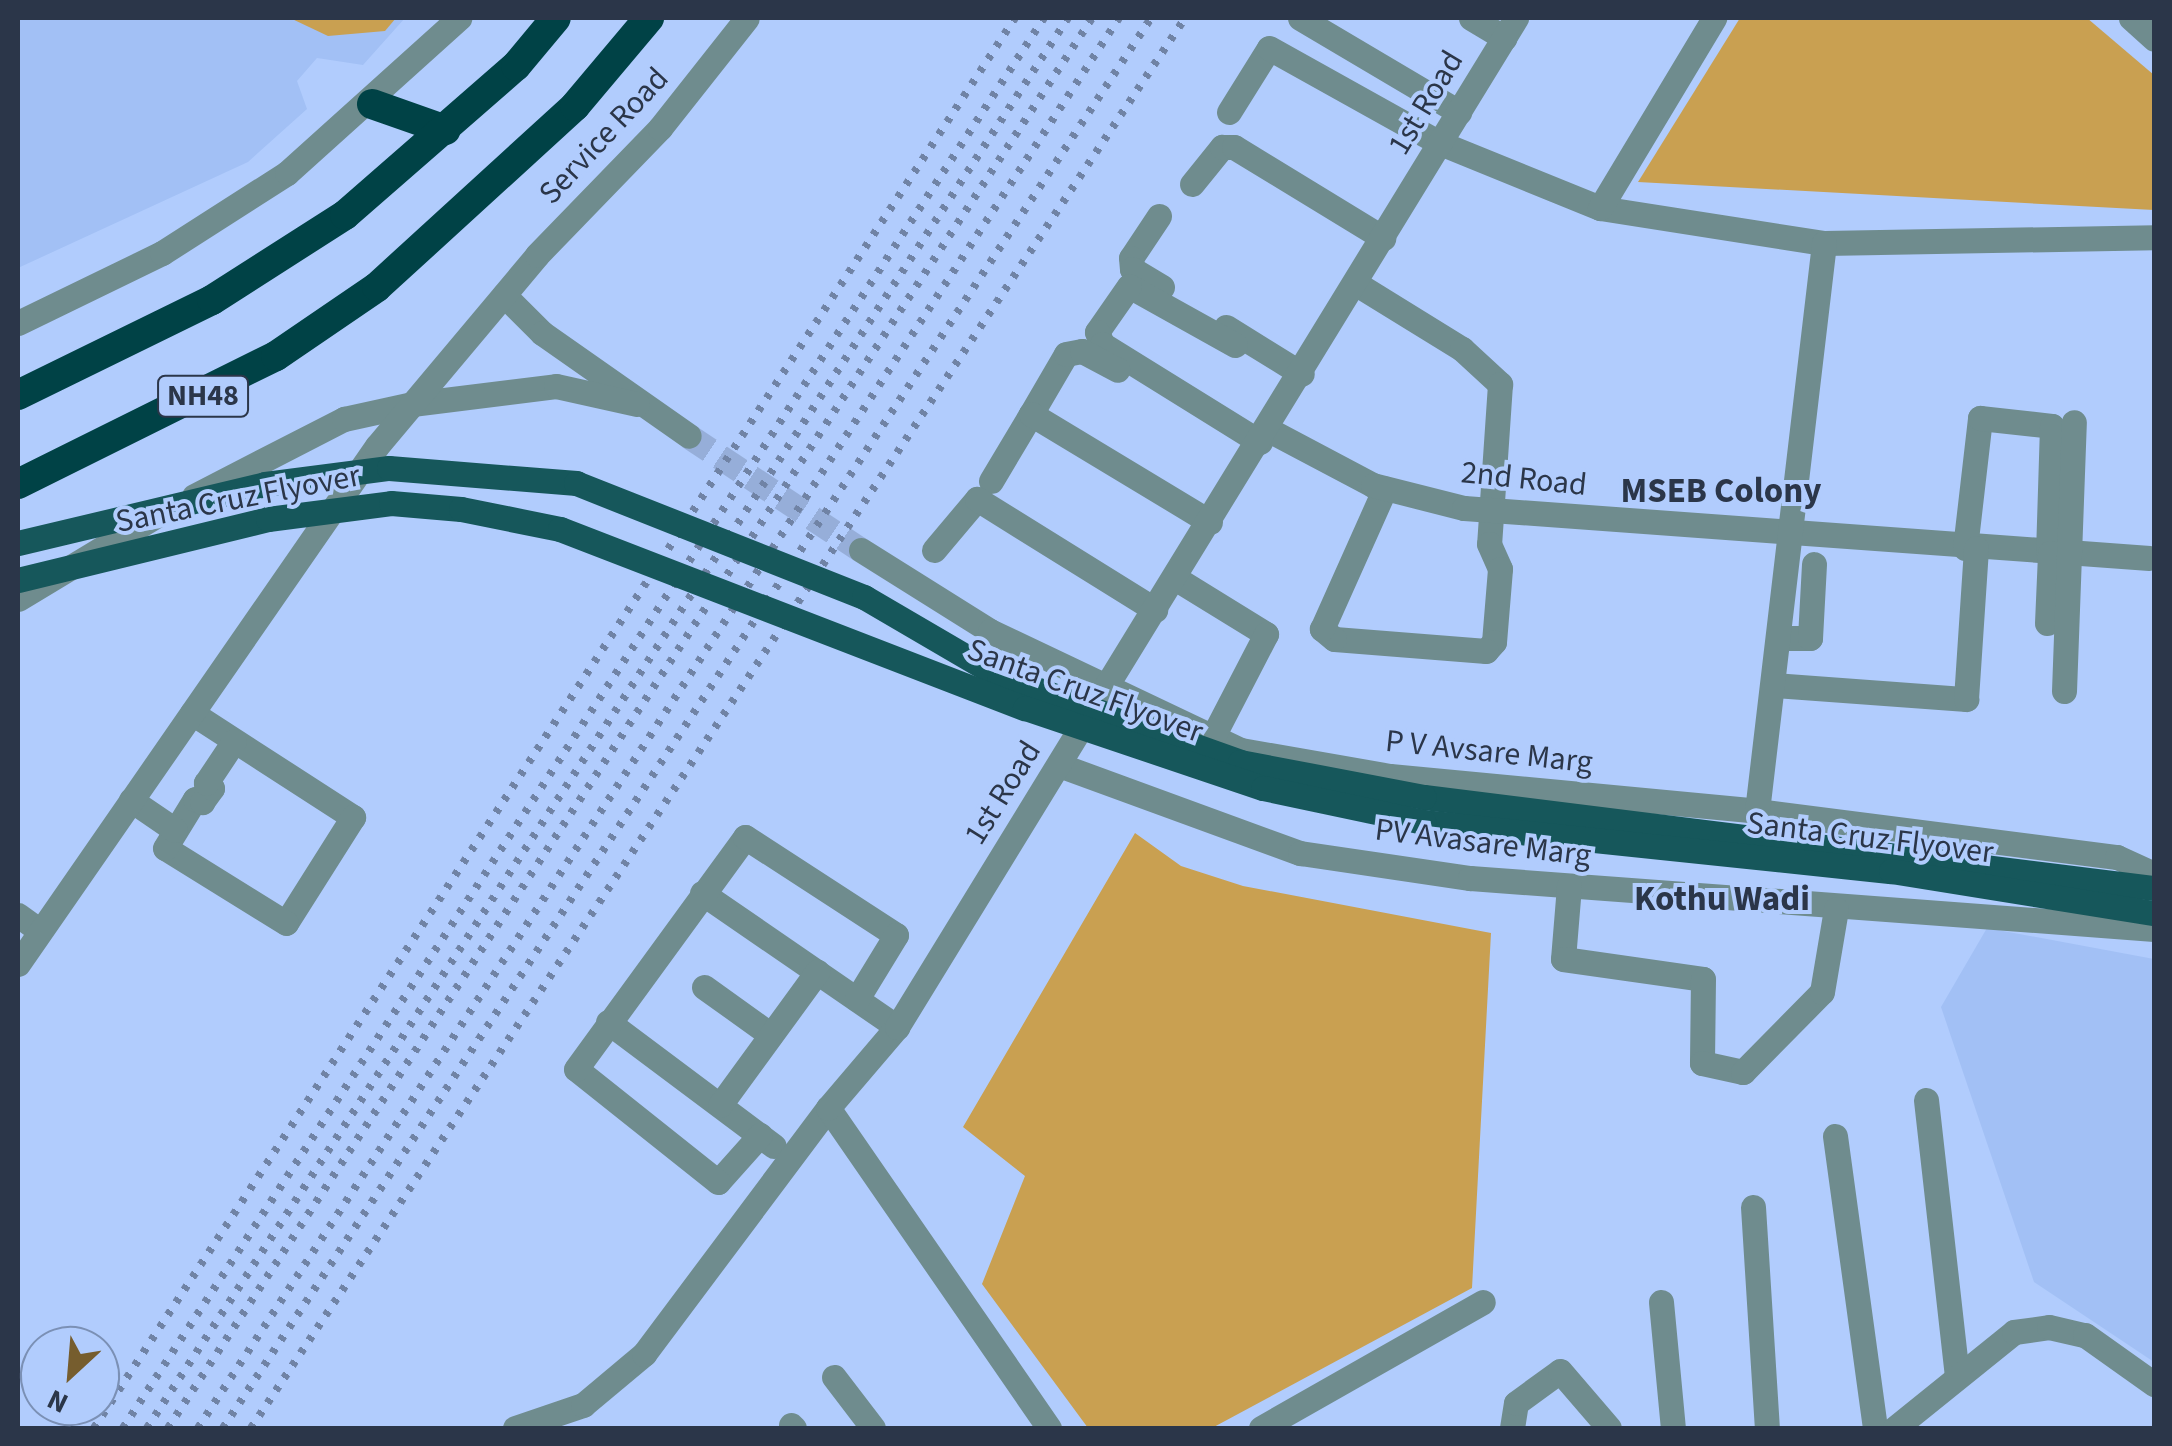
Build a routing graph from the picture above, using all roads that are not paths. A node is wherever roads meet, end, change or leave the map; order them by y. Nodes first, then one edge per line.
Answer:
1 (459, 18) edge
2 (556, 18) edge
3 (649, 18) edge
4 (747, 18) edge
5 (1300, 18) edge
6 (1471, 18) edge
7 (1714, 18) edge
8 (2131, 18) edge
9 (1510, 28) edge
10 (2154, 39) edge
11 (372, 104) junction
12 (1228, 112) dead end
13 (1459, 112) junction
14 (446, 130) junction
15 (1440, 143) junction
16 (1192, 184) dead end
17 (1600, 208) junction
18 (1160, 216) dead end
19 (2154, 237) edge
20 (1383, 238) junction
21 (1824, 243) junction
22 (1355, 284) junction
23 (504, 294) junction
24 (18, 323) edge
25 (1236, 345) dead end
26 (1302, 374) junction
27 (18, 396) edge
28 (412, 404) junction
29 (637, 404) junction
30 (1031, 414) junction
31 (1199, 418) dead end
32 (2074, 422) dead end
33 (689, 436) tunnel mouth
34 (1264, 436) junction
35 (990, 480) dead end
36 (18, 484) edge
37 (1385, 488) junction
38 (1495, 510) junction
39 (1210, 522) junction
40 (1794, 537) junction
41 (18, 544) edge
42 (1982, 544) junction
43 (2053, 549) junction
44 (861, 550) tunnel mouth
45 (934, 550) dead end
46 (2149, 558) dead end
47 (1814, 564) dead end
48 (1175, 578) junction
49 (18, 580) edge
50 (18, 599) edge
51 (1155, 610) junction
52 (2046, 623) dead end
53 (1780, 638) junction
54 (1774, 684) junction
55 (1105, 690) junction
56 (2064, 691) dead end
57 (1980, 702) dead end
58 (192, 712) junction
59 (1212, 738) junction
60 (234, 741) junction
61 (1058, 765) junction
62 (131, 800) junction
63 (1424, 809) junction
64 (1757, 810) junction
65 (175, 830) junction
66 (2154, 874) edge
67 (1569, 886) junction
68 (2154, 888) edge
69 (702, 892) junction
70 (1836, 909) junction
71 (2154, 912) edge
72 (18, 915) edge
73 (2154, 928) edge
74 (40, 931) junction
75 (18, 964) edge
76 (817, 972) junction
77 (704, 987) dead end
78 (857, 999) junction
79 (608, 1022) junction
80 (897, 1027) junction
81 (771, 1035) junction
82 (1926, 1100) dead end
83 (720, 1106) junction
84 (828, 1108) junction
85 (760, 1135) junction
86 (1835, 1136) dead end
87 (786, 1155) junction
88 (1753, 1207) dead end
89 (1483, 1302) dead end
90 (1661, 1302) dead end
91 (1957, 1376) junction
92 (834, 1377) dead end
93 (2154, 1384) edge
94 (1601, 1424) edge
95 (515, 1428) edge
96 (873, 1428) edge
97 (1049, 1428) edge
98 (1262, 1428) edge
99 (1512, 1428) edge
100 (1673, 1428) edge
101 (1768, 1428) edge
102 (1875, 1428) edge
103 (1895, 1428) edge

1 - 11 street
2 - 14 highway, NH48
3 - 36 highway, NH48
4 - 23 street, Service Road
5 - 13 street
6 - 9 street
7 - 17 street
8 - 10 street
9 - 13 street, 1st Road
11 - 14 highway
11 - 24 street
12 - 15 street
13 - 15 street, 1st Road
14 - 27 highway, NH48
15 - 17 street
15 - 20 street, 1st Road
16 - 20 street
17 - 21 street
18 - 26 street
19 - 21 street
20 - 22 street, 1st Road
21 - 40 street
22 - 26 street, 1st Road
22 - 38 street
23 - 28 street, Service Road
23 - 29 street
25 - 34 street, 2nd Road
26 - 34 street, 1st Road
28 - 29 street
28 - 50 street
28 - 58 street, Service Road
29 - 33 street
30 - 31 street
30 - 35 street
30 - 39 street
32 - 43 street
34 - 37 street, 2nd Road
34 - 39 street, 1st Road
37 - 38 street, 2nd Road
37 - 38 street
38 - 40 street, 2nd Road
39 - 48 street, 1st Road
40 - 42 street, 2nd Road
40 - 53 street
41 - 63 main road, Santa Cruz Flyover, bridge
42 - 43 street, 2nd Road
42 - 43 street
42 - 54 street
42 - 57 street
43 - 46 street, 2nd Road
43 - 52 street
43 - 56 street
44 - 55 street, P V Avsare Marg
45 - 51 street
47 - 53 street
48 - 51 street, 1st Road
48 - 59 street
49 - 63 main road, Santa Cruz Flyover, bridge
51 - 55 street, 1st Road
53 - 54 street
54 - 64 street
55 - 59 street, P V Avsare Marg
55 - 61 street, 1st Road
58 - 60 street
58 - 62 street, Service Road
59 - 64 street, P V Avsare Marg
60 - 65 street
60 - 65 street
61 - 67 street, PV Avasare Marg
61 - 80 street, 1st Road
62 - 65 street
62 - 74 street, Service Road
63 - 68 main road
63 - 71 main road, Santa Cruz Flyover
64 - 66 street, P V Avsare Marg
67 - 70 street, PV Avasare Marg
67 - 70 street
69 - 76 street
69 - 78 street
69 - 79 street
70 - 73 street, PV Avasare Marg
72 - 74 street
74 - 75 street, Service Road
76 - 78 street
76 - 81 street
77 - 81 street
78 - 80 street
79 - 83 street
79 - 85 street
80 - 84 street, 1st Road
81 - 83 street
82 - 91 street
83 - 85 street
84 - 87 street, 1st Road
84 - 97 street
85 - 87 street
86 - 102 street
87 - 95 street, 1st Road
88 - 101 street
89 - 98 street
90 - 100 street
91 - 93 street
91 - 103 street
92 - 96 street
94 - 99 street

